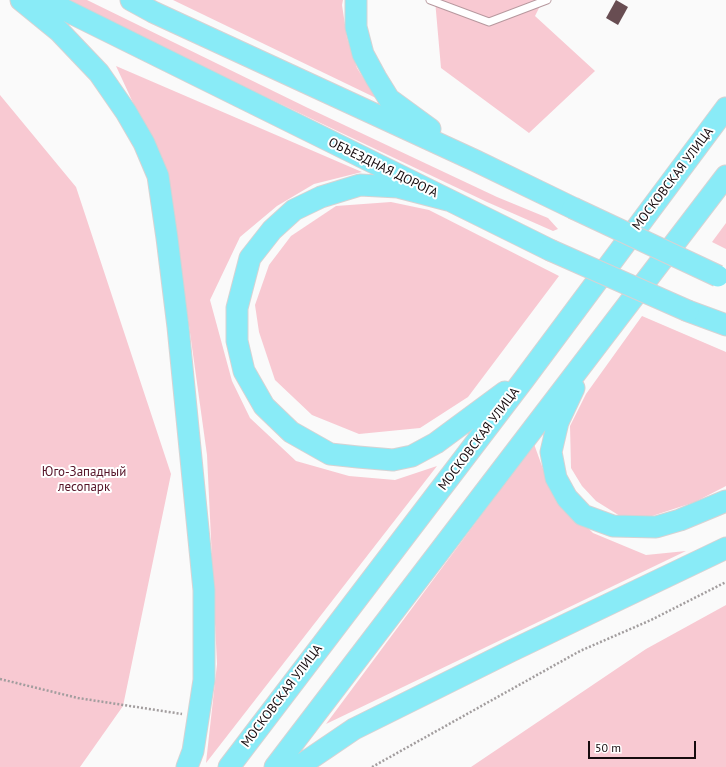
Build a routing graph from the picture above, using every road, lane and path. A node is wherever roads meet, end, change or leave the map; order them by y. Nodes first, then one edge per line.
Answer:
1 (20, 0) edge
2 (45, 0) edge
3 (131, 0) edge
4 (356, 0) edge
5 (430, 0) edge
6 (547, 0) edge
7 (726, 108) edge
8 (476, 161) junction
9 (726, 176) edge
10 (448, 200) junction
11 (722, 278) edge
12 (726, 325) edge
13 (585, 359) junction
14 (525, 378) junction
15 (726, 501) edge
16 (726, 548) edge
17 (726, 582) edge
18 (0, 679) edge
19 (185, 715) dead end
20 (187, 767) edge
21 (229, 767) edge
22 (275, 767) edge
23 (298, 767) edge
24 (372, 767) edge

1 - 20 main road
2 - 10 main road, ОБЪЕЗДНАЯ ДОРОГА
3 - 8 main road
4 - 8 main road
5 - 6 lane
7 - 14 main road, МОСКОВСКАЯ УЛИЦА
8 - 11 main road, bridge
9 - 13 main road
10 - 12 main road, ОБЪЕЗДНАЯ ДОРОГА, bridge
10 - 14 main road
13 - 15 main road
13 - 22 main road
14 - 21 main road, МОСКОВСКАЯ УЛИЦА
16 - 23 main road
17 - 24 path
18 - 19 path

